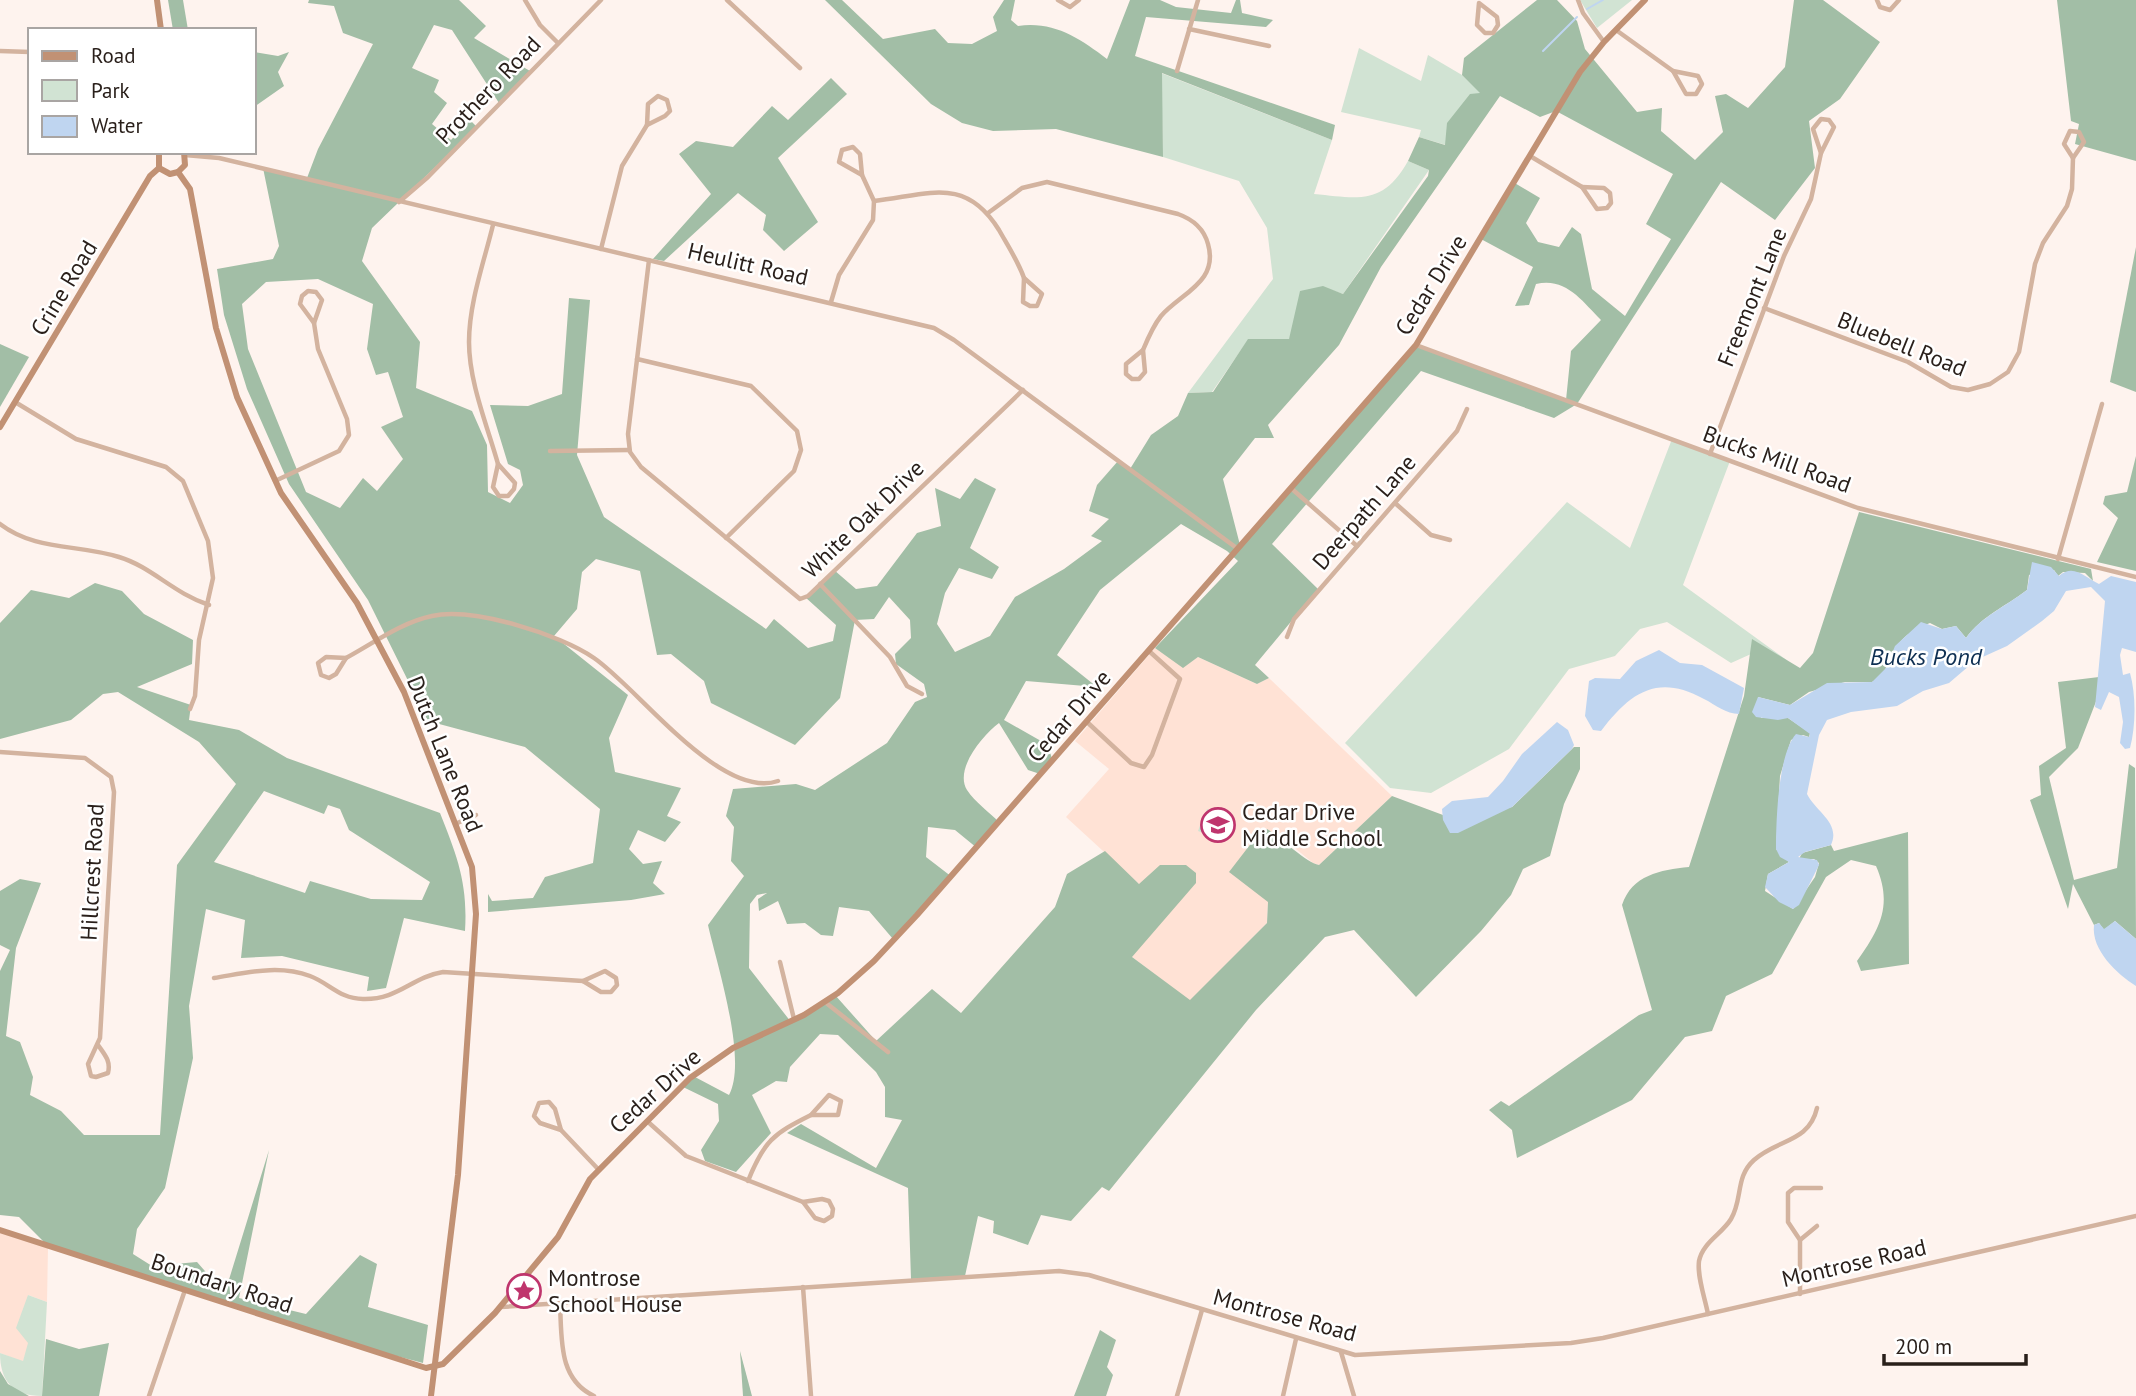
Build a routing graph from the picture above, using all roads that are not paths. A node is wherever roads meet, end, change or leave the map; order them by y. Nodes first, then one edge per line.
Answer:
1 (157, 0) edge
2 (525, 0) edge
3 (601, 0) edge
4 (727, 0) edge
5 (1058, 0) edge
6 (1079, 0) edge
7 (1198, 0) edge
8 (1578, 0) edge
9 (1645, 0) edge
10 (1877, 0) edge
11 (1899, 0) edge
12 (1478, 1) edge
13 (161, 28) edge
14 (1189, 29) junction
15 (1616, 30) junction
16 (558, 43) junction
17 (1604, 43) junction
18 (1269, 46) dead end
19 (0, 51) edge
20 (28, 52) edge
21 (800, 68) dead end
22 (1177, 71) dead end
23 (1673, 71) junction
24 (647, 125) junction
25 (1821, 153) junction
26 (159, 154) edge
27 (185, 154) edge
28 (1530, 156) junction
29 (2073, 158) junction
30 (159, 168) junction
31 (178, 172) junction
32 (862, 175) junction
33 (1582, 187) junction
34 (874, 201) junction
35 (399, 202) junction
36 (988, 213) junction
37 (493, 225) junction
38 (601, 249) junction
39 (649, 260) junction
40 (1024, 278) junction
41 (831, 302) junction
42 (1764, 308) junction
43 (314, 323) junction
44 (1416, 345) junction
45 (1143, 350) junction
46 (637, 359) junction
47 (1023, 390) junction
48 (15, 402) junction
49 (2102, 404) dead end
50 (1466, 409) dead end
51 (0, 428) edge
52 (629, 450) junction
53 (550, 451) dead end
54 (1710, 454) junction
55 (498, 464) junction
56 (275, 481) junction
57 (1292, 489) junction
58 (1395, 503) junction
59 (0, 524) edge
60 (726, 538) junction
61 (1450, 540) dead end
62 (1357, 546) junction
63 (1239, 549) junction
64 (2058, 559) junction
65 (2136, 577) edge
66 (820, 584) junction
67 (209, 605) junction
68 (1287, 638) dead end
69 (377, 641) junction
70 (1149, 651) junction
71 (346, 658) junction
72 (922, 694) dead end
73 (190, 709) dead end
74 (1087, 722) junction
75 (0, 752) edge
76 (778, 781) dead end
77 (476, 815) dead end
78 (454, 824) junction
79 (780, 962) dead end
80 (472, 974) junction
81 (214, 978) dead end
82 (583, 981) junction
83 (825, 1002) junction
84 (794, 1020) junction
85 (97, 1045) junction
86 (888, 1052) dead end
87 (1817, 1108) dead end
88 (811, 1115) junction
89 (647, 1121) junction
90 (561, 1130) junction
91 (598, 1169) junction
92 (748, 1181) junction
93 (1821, 1188) dead end
94 (803, 1202) junction
95 (2136, 1216) edge
96 (1817, 1226) dead end
97 (0, 1230) edge
98 (1800, 1240) junction
99 (803, 1287) junction
100 (185, 1289) junction
101 (1800, 1294) junction
102 (560, 1305) junction
103 (501, 1307) junction
104 (1202, 1310) junction
105 (1708, 1314) junction
106 (1296, 1339) junction
107 (1341, 1352) junction
108 (433, 1369) junction
109 (149, 1396) edge
110 (431, 1396) edge
111 (594, 1396) edge
112 (811, 1396) edge
113 (1178, 1396) edge
114 (1283, 1396) edge
115 (1354, 1396) edge

1 - 13 street
2 - 16 street
3 - 16 street, Prothero Road
4 - 21 street
5 - 6 street
7 - 14 street
8 - 17 street
9 - 15 street, Cedar Drive
10 - 11 street
12 - 12 street
14 - 18 street
14 - 22 street
15 - 17 street, Cedar Drive
15 - 23 street
16 - 35 street, Prothero Road
17 - 28 street, Cedar Drive
19 - 20 street
23 - 23 street
24 - 24 street
24 - 38 street
25 - 25 street
25 - 42 street, Freemont Lane
26 - 30 street
27 - 31 street
27 - 35 street, Heulitt Road
28 - 33 street
28 - 44 street, Cedar Drive
29 - 29 street
29 - 42 street, Bluebell Road
30 - 31 street
30 - 48 street, Crine Road
31 - 56 street, Dutch Lane Road
32 - 32 street
32 - 34 street
33 - 33 street
34 - 36 street
34 - 41 street
35 - 37 street, Heulitt Road
36 - 40 street
36 - 45 street
37 - 38 street, Heulitt Road
37 - 55 street
38 - 39 street, Heulitt Road
39 - 41 street, Heulitt Road
39 - 46 street
40 - 40 street
41 - 47 street, Heulitt Road
42 - 54 street, Freemont Lane
43 - 43 street
43 - 56 street
44 - 54 street, Bucks Mill Road
44 - 57 street, Cedar Drive
45 - 45 street
46 - 52 street
46 - 60 street
47 - 63 street, Heulitt Road
47 - 66 street, White Oak Drive
48 - 51 street, Crine Road
48 - 67 street
49 - 64 street
50 - 58 street, Deerpath Lane
52 - 53 street
52 - 60 street, White Oak Drive
54 - 64 street, Bucks Mill Road
55 - 55 street
56 - 69 street, Dutch Lane Road
57 - 62 street
57 - 63 street, Cedar Drive
58 - 61 street
58 - 62 street, Deerpath Lane
59 - 67 street
60 - 66 street, White Oak Drive
62 - 68 street, Deerpath Lane
63 - 70 street, Cedar Drive
64 - 65 street, Bucks Mill Road
66 - 72 street
67 - 73 street
69 - 71 street
69 - 76 street
69 - 78 street, Dutch Lane Road
70 - 74 street, Cedar Drive
70 - 74 street
71 - 71 street
74 - 83 street, Cedar Drive
75 - 85 street, Hillcrest Road
77 - 78 street
78 - 80 street, Dutch Lane Road
79 - 84 street
80 - 81 street
80 - 82 street
80 - 108 street, Dutch Lane Road
82 - 82 street
83 - 84 street, Cedar Drive
83 - 86 street
84 - 89 street, Cedar Drive
85 - 85 street, Hillcrest Road
87 - 105 street
88 - 88 street
88 - 92 street
89 - 91 street, Cedar Drive
89 - 92 street
90 - 90 street
90 - 91 street
91 - 103 street, Cedar Drive
92 - 94 street
93 - 98 street
94 - 94 street
95 - 101 street, Montrose Road
96 - 98 street
97 - 100 street, Boundary Road
98 - 101 street
99 - 102 street, Montrose Road
99 - 104 street, Montrose Road
99 - 112 street
100 - 108 street, Boundary Road
100 - 109 street
101 - 105 street, Montrose Road
102 - 103 street, Montrose Road
102 - 111 street
103 - 108 street, Cedar Drive
104 - 106 street, Montrose Road
104 - 113 street
105 - 107 street, Montrose Road
106 - 107 street, Montrose Road
106 - 114 street
107 - 115 street
108 - 110 street, Dutch Lane Road

